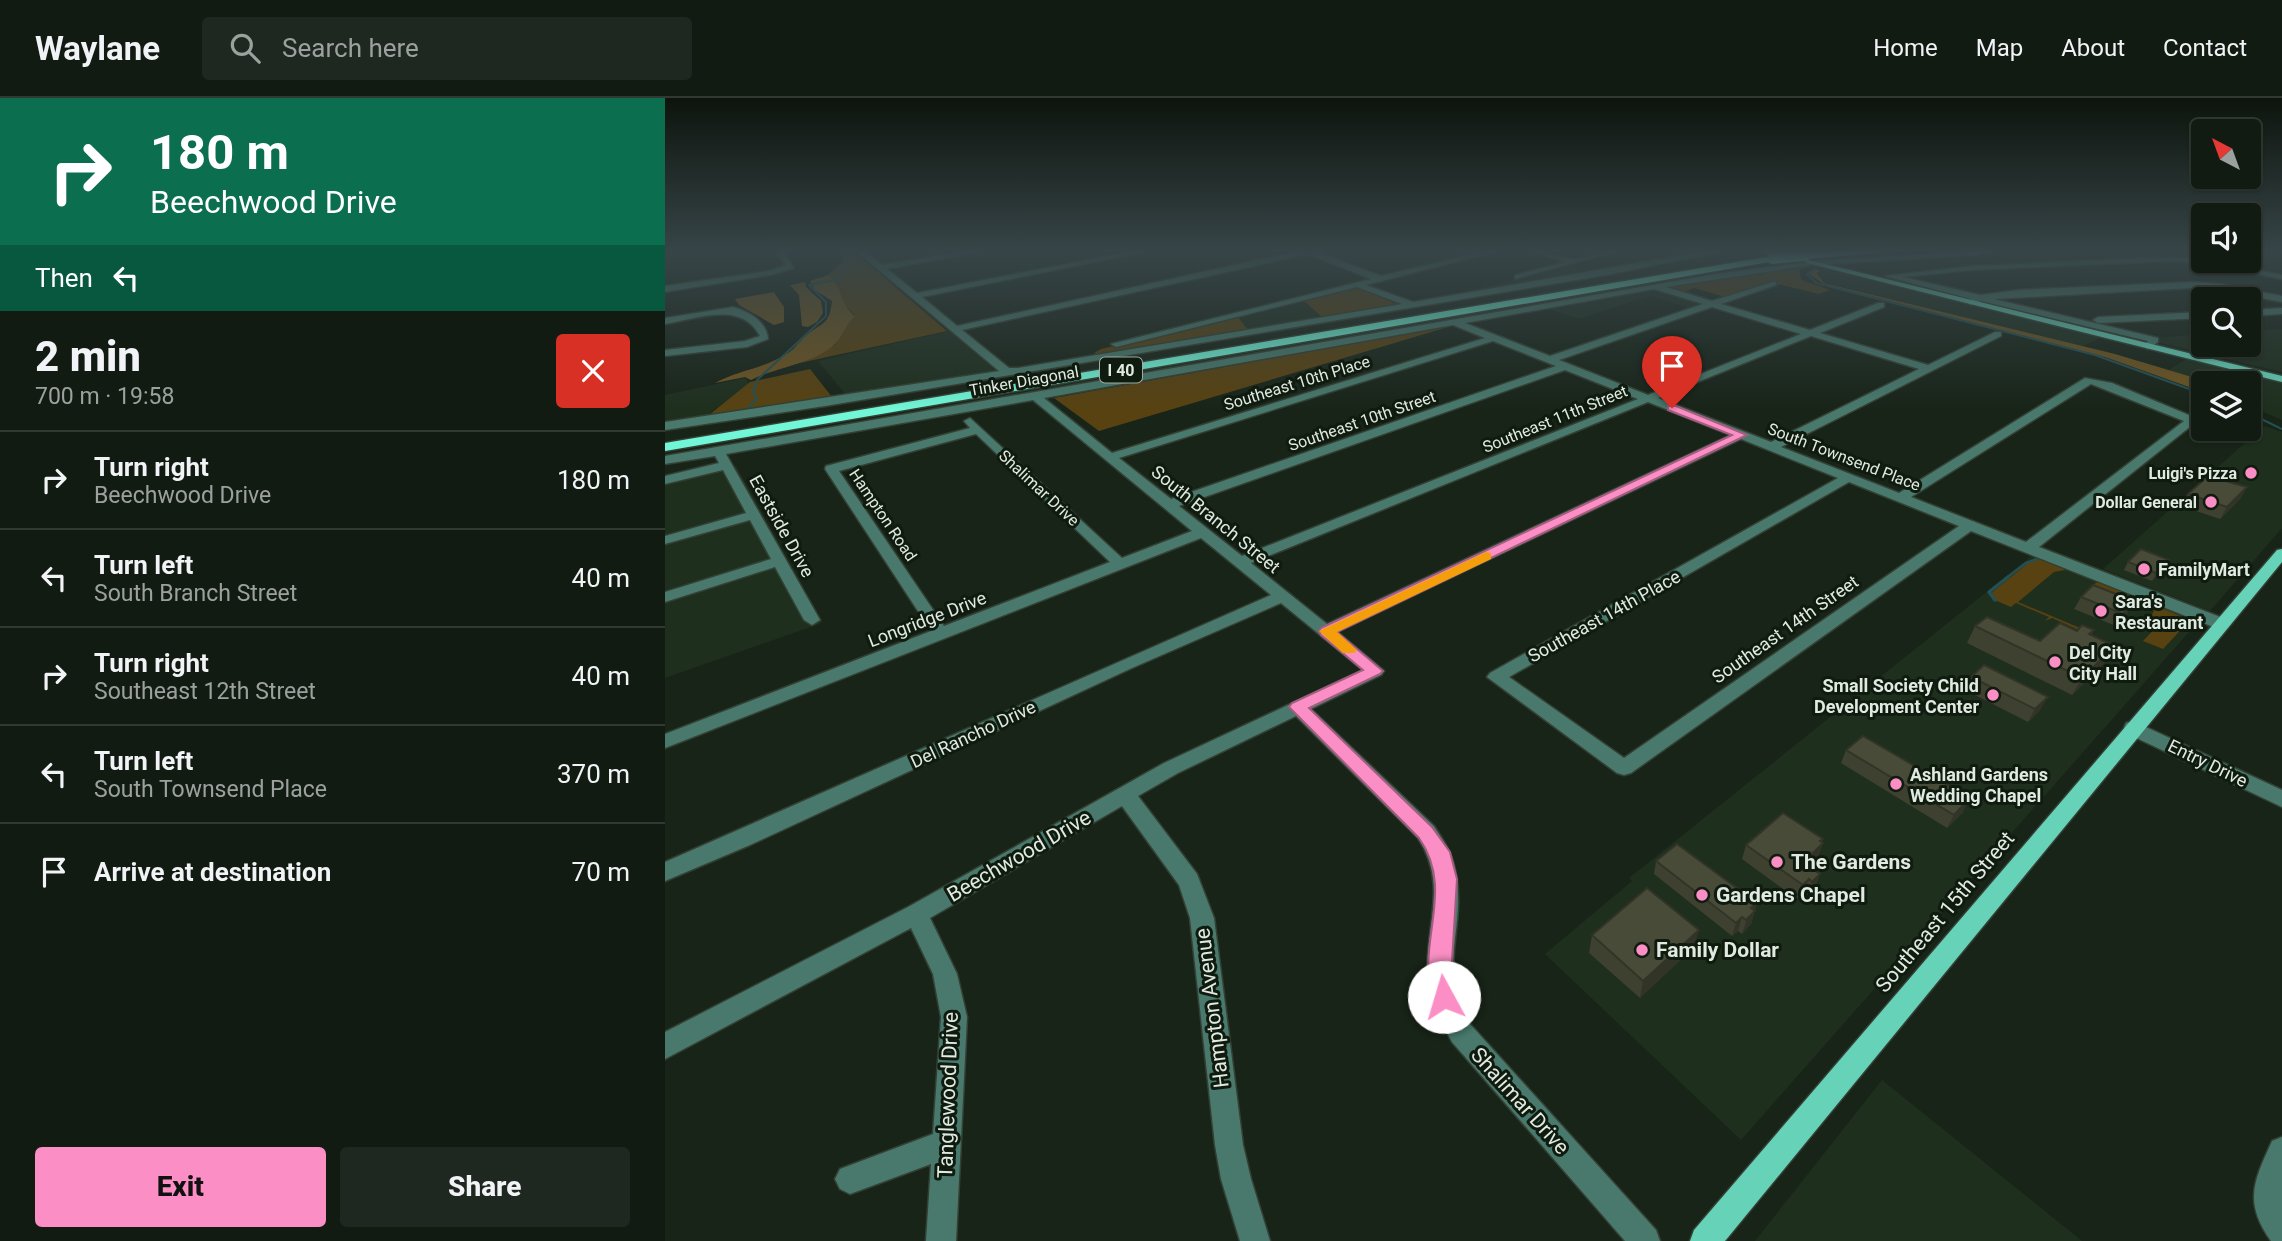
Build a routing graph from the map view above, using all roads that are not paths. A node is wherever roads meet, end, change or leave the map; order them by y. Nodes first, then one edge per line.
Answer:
1 (924, 303) edge
2 (1072, 303) edge
3 (1289, 303) edge
4 (1420, 303) edge
5 (1475, 303) edge
6 (1476, 303) edge
7 (1511, 303) edge
8 (1563, 303) edge
9 (1988, 303) edge
10 (1990, 303) edge
11 (1416, 304) joint
12 (1472, 304) junction
13 (1711, 304) joint
14 (1881, 305) dead end
15 (1544, 307) junction
16 (2282, 311) edge
17 (2261, 312) edge
18 (2191, 316) edge
19 (666, 321) edge
20 (1453, 322) junction
21 (2081, 323) junction
22 (955, 329) junction
23 (1471, 329) junction
24 (1811, 333) junction
25 (1999, 334) dead end
26 (1494, 338) junction
27 (2148, 346) junction
28 (1099, 353) junction
29 (665, 354) edge
30 (1549, 360) junction
31 (1566, 366) junction
32 (1927, 368) junction
33 (1007, 372) junction
34 (2282, 379) edge
35 (1034, 396) junction
36 (1649, 399) junction
37 (961, 410) junction
38 (665, 426) edge
39 (977, 430) junction
40 (665, 433) edge
41 (1741, 435) junction
42 (665, 439) edge
43 (721, 447) junction
44 (1771, 447) junction
45 (665, 448) edge
46 (1108, 458) junction
47 (665, 460) edge
48 (1848, 477) junction
49 (665, 480) edge
50 (1900, 498) junction
51 (1168, 505) junction
52 (754, 514) junction
53 (1970, 525) junction
54 (1202, 532) junction
55 (665, 540) edge
56 (2028, 548) junction
57 (2282, 553) edge
58 (779, 561) junction
59 (1240, 562) junction
60 (1120, 564) junction
61 (665, 597) edge
62 (1281, 597) junction
63 (812, 620) dead end
64 (2222, 624) junction
65 (1326, 631) junction
66 (942, 635) junction
67 (1375, 671) joint
68 (1297, 707) junction
69 (2133, 728) junction
70 (665, 741) edge
71 (1624, 768) joint
72 (1126, 795) junction
73 (2282, 799) edge
74 (665, 872) edge
75 (916, 914) junction
76 (665, 1046) edge
77 (946, 1144) junction
78 (2282, 1151) edge
79 (850, 1179) dead end
80 (2282, 1230) edge
81 (941, 1241) edge
82 (1255, 1241) edge
83 (1645, 1241) edge
84 (1705, 1241) edge

1 - 22 street
2 - 22 street
3 - 28 street
4 - 11 street, Tinker Diagonal
5 - 12 highway
6 - 12 highway, Tinker Diagonal / I 40
7 - 43 highway, Tinker Diagonal / I 40
8 - 15 street, Tinker Diagonal
9 - 27 main road
10 - 21 street
11 - 28 street, Tinker Diagonal
12 - 43 highway, Tinker Diagonal / I 40
13 - 24 street
13 - 30 street
14 - 24 street, Southeast 11th Street
15 - 20 street, Tinker Diagonal
15 - 23 street
16 - 17 street
18 - 21 street
19 - 29 street
20 - 23 street, South Townsend Place
20 - 35 street, Tinker Diagonal
21 - 27 street
22 - 33 street
23 - 26 street, South Townsend Place
24 - 32 street
24 - 36 street, Southeast 11th Street
25 - 32 street
26 - 30 street, South Townsend Place
26 - 46 street, Southeast 10th Place
27 - 34 main road
28 - 33 street, Tinker Diagonal
30 - 31 street, South Townsend Place
31 - 36 street, South Townsend Place
31 - 51 street, Southeast 10th Street
32 - 44 street
33 - 38 street, Tinker Diagonal
35 - 37 street, Tinker Diagonal
35 - 46 street, South Branch Street
36 - 41 street, South Townsend Place
36 - 59 street, Southeast 11th Street
37 - 39 street, Shalimar Drive
37 - 43 street, Tinker Diagonal
39 - 60 street, Shalimar Drive
39 - 66 street, Hampton Road
40 - 43 highway
41 - 44 street, South Townsend Place
41 - 65 street
42 - 43 highway, Tinker Diagonal / I 40
43 - 45 highway
43 - 47 street, Tinker Diagonal
43 - 49 street
43 - 52 street, Eastside Drive
44 - 48 street, South Townsend Place
46 - 51 street, South Branch Street
48 - 50 street, South Townsend Place
48 - 71 street, Southeast 14th Place
50 - 53 street, South Townsend Place
50 - 56 street
51 - 54 street, South Branch Street
52 - 55 street
52 - 58 street, Eastside Drive
53 - 56 street, South Townsend Place
53 - 71 street, Southeast 14th Street
54 - 59 street, South Branch Street
54 - 60 street, Longridge Drive
56 - 64 street, South Townsend Place
57 - 64 main road, Southeast 15th Street
58 - 61 street
58 - 63 street, Eastside Drive
59 - 62 street, South Branch Street
60 - 66 street, Longridge Drive
62 - 65 street, South Branch Street
62 - 74 street, Del Rancho Drive
64 - 69 main road, Southeast 15th Street
65 - 67 street, South Branch Street
66 - 70 street, Longridge Drive
67 - 68 street, Beechwood Drive
68 - 72 street, Beechwood Drive
68 - 83 street, Shalimar Drive
69 - 73 street, Entry Drive
69 - 84 main road, Southeast 15th Street
72 - 75 street, Beechwood Drive
72 - 82 street, Hampton Avenue
75 - 76 street, Beechwood Drive
75 - 77 street, Tanglewood Drive
77 - 79 street
77 - 81 street, Tanglewood Drive
78 - 80 street

